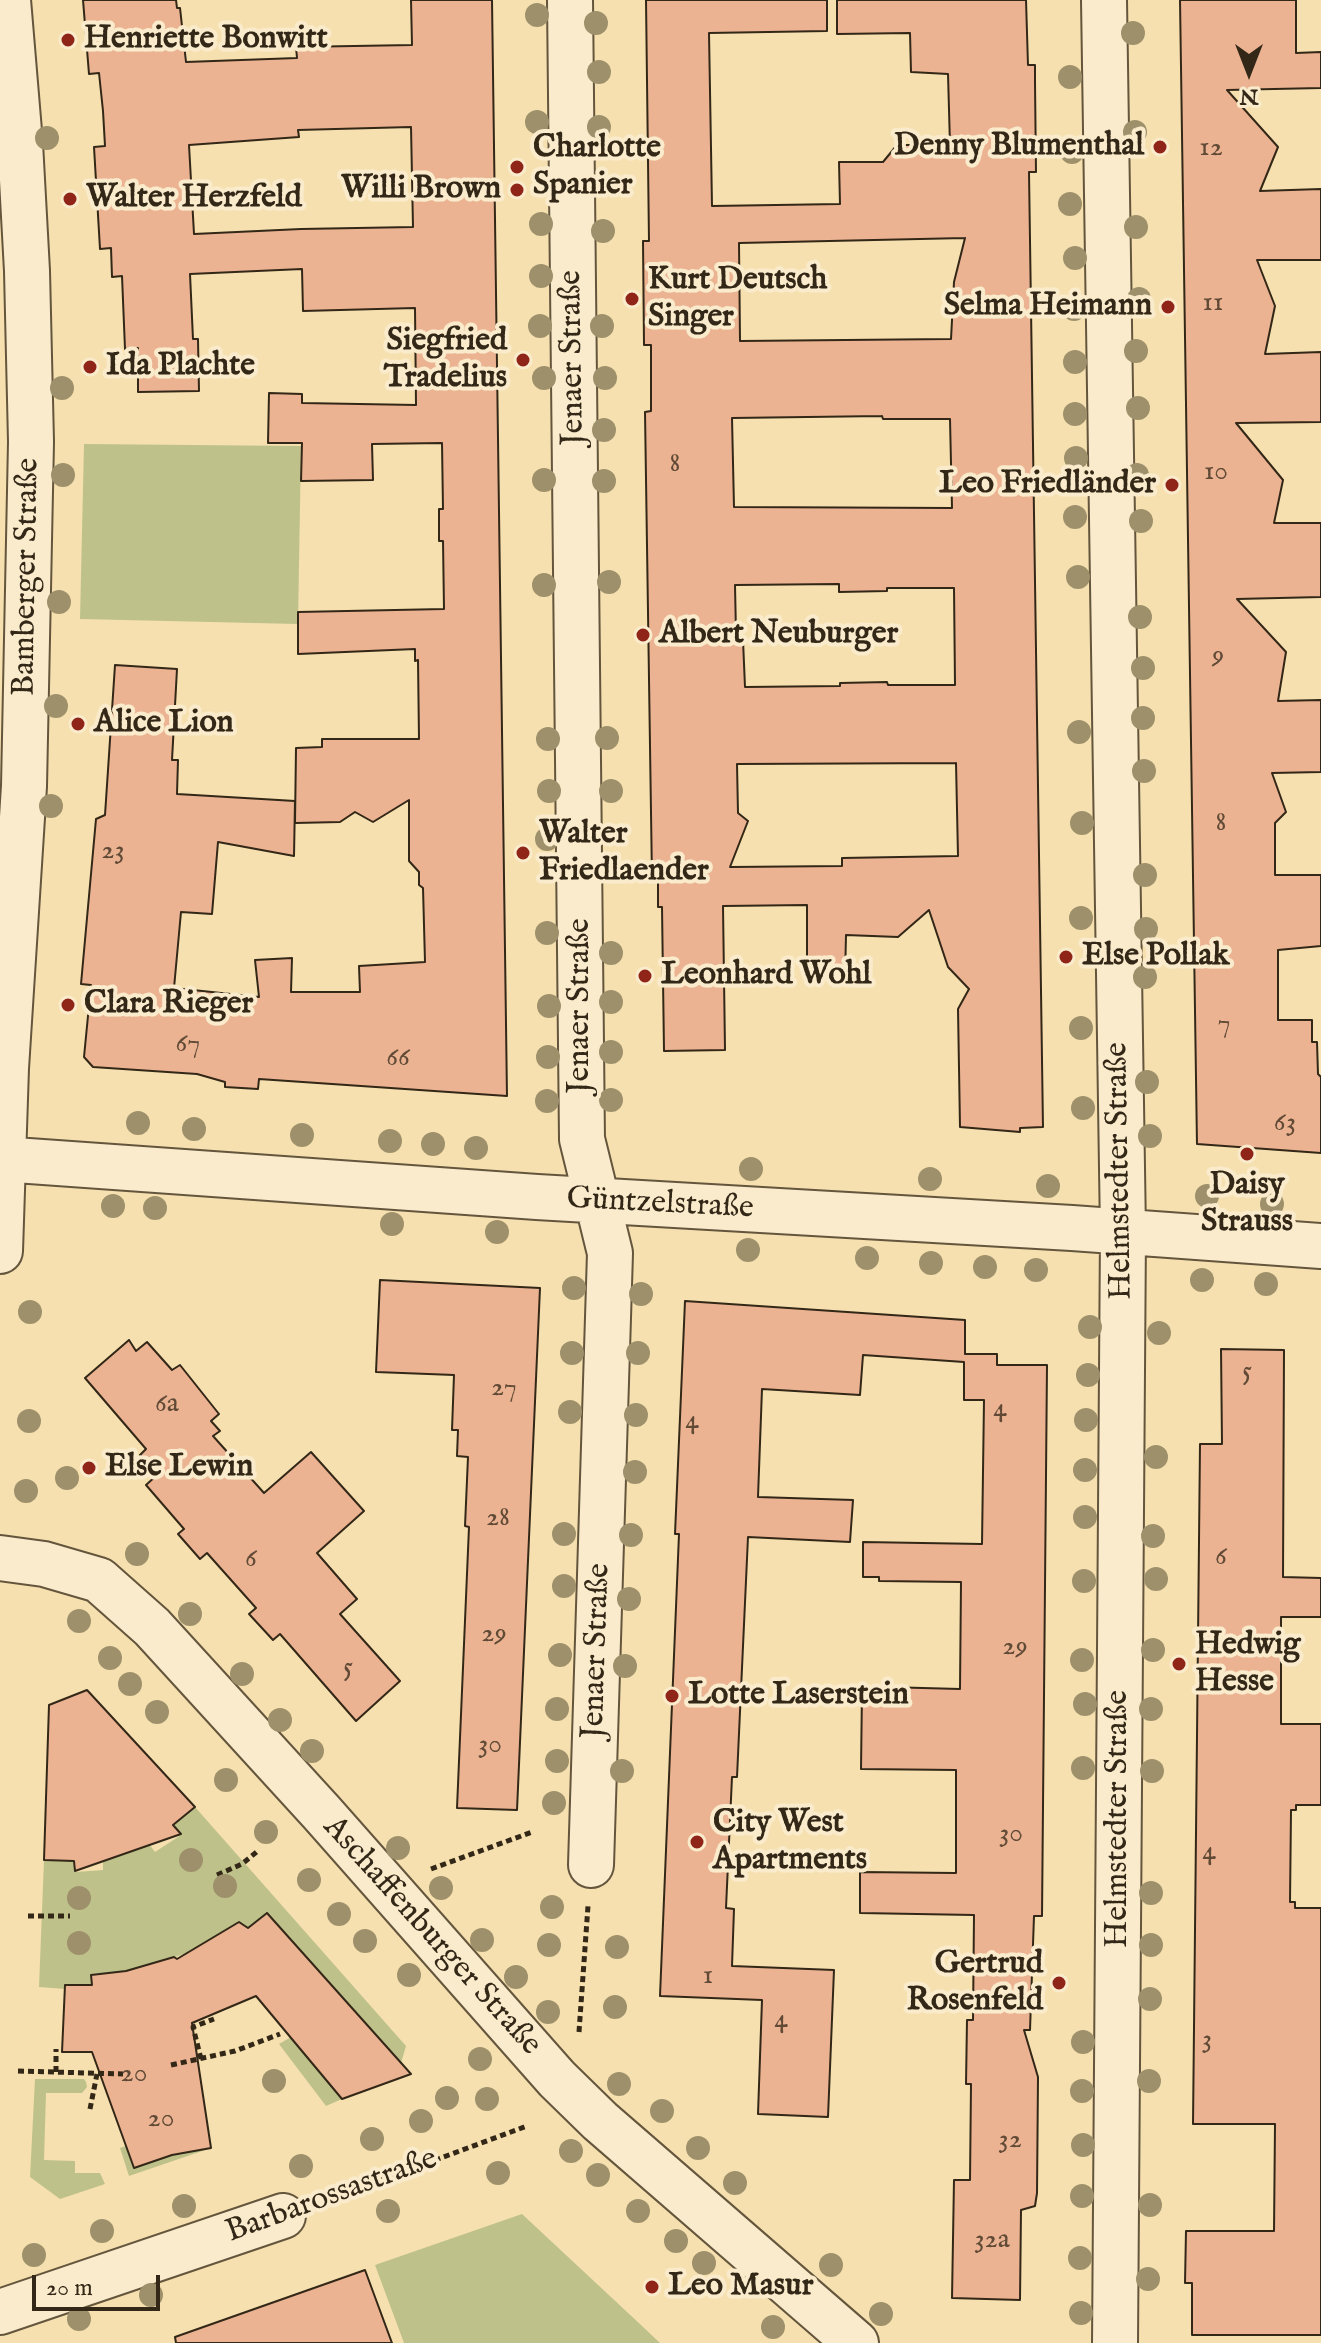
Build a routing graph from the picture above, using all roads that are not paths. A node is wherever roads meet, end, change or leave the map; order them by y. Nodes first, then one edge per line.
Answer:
1 (8, 0) edge
2 (570, 0) edge
3 (1104, 0) edge
4 (15, 442) edge
5 (1, 1159) edge
6 (598, 1201) junction
7 (1123, 1232) junction
8 (1321, 1246) edge
9 (0, 1251) edge
10 (0, 1558) edge
11 (591, 1865) road end
12 (283, 2216) road end
13 (0, 2312) edge
14 (856, 2343) edge
15 (1115, 2343) edge

1 - 4 street, Bamberger Straße
2 - 6 street, Jenaer Straße
3 - 7 street, Helmstedter Straße
4 - 5 street, Bamberger Straße
5 - 6 street, Güntzelstraße
5 - 9 street, Bamberger Straße
6 - 7 street, Güntzelstraße
6 - 11 street, Jenaer Straße
7 - 8 street, Güntzelstraße
7 - 15 street, Helmstedter Straße
10 - 14 street, Aschaffenburger Straße
12 - 13 street, Barbarossastraße

